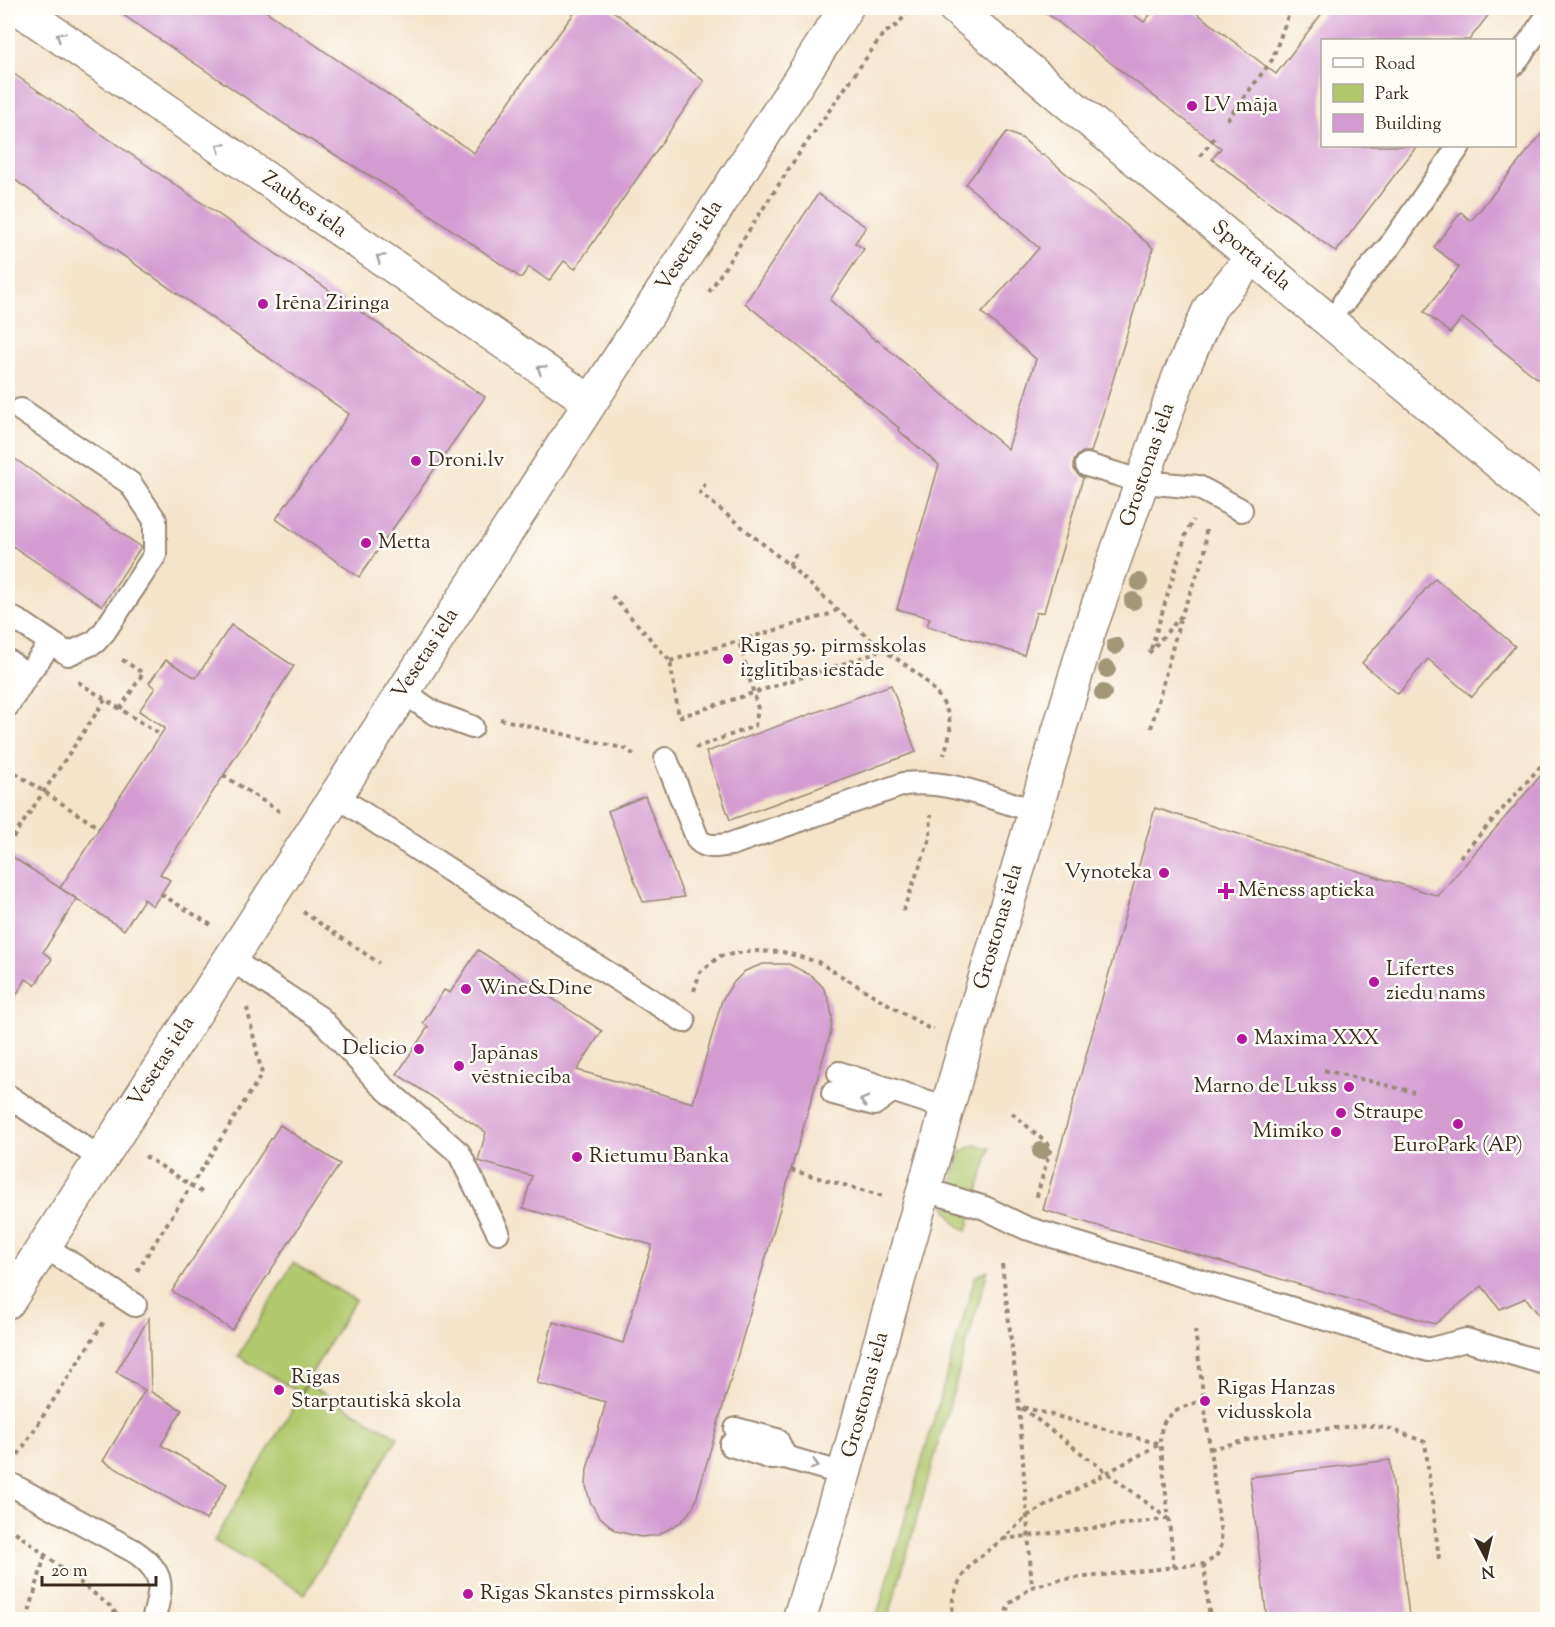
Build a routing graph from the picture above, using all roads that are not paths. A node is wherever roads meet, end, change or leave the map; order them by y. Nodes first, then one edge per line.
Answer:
1 (18, 8) edge
2 (846, 8) edge
3 (955, 8) edge
4 (1548, 15) edge
5 (1516, 63) edge
6 (1458, 147) edge
7 (1252, 258) junction
8 (1344, 302) dead end
9 (590, 401) junction
10 (21, 410) dead end
11 (1088, 465) dead end
12 (1143, 482) junction
13 (1548, 504) edge
14 (1241, 510) dead end
15 (8, 616) edge
16 (51, 642) junction
17 (8, 661) edge
18 (27, 675) junction
19 (402, 691) junction
20 (8, 705) edge
21 (481, 722) road end
22 (666, 759) road end
23 (335, 795) junction
24 (1034, 811) junction
25 (234, 951) junction
26 (684, 1021) road end
27 (836, 1083) dead end
28 (8, 1096) edge
29 (947, 1108) junction
30 (108, 1147) junction
31 (921, 1198) junction
32 (498, 1232) dead end
33 (44, 1246) junction
34 (8, 1302) edge
35 (135, 1305) dead end
36 (1548, 1364) edge
37 (734, 1437) dead end
38 (844, 1474) junction
39 (8, 1483) edge
40 (153, 1620) edge
41 (799, 1620) edge

9 -> 1 street, Zaubes iela
2 - 9 street, Vesetas iela
3 - 7 street, Sporta iela
4 - 5 lane
6 - 8 lane
7 - 12 street, Grostonas iela
7 - 13 street, Sporta iela
9 - 19 street, Vesetas iela
10 - 16 lane
11 - 12 lane
12 - 14 lane
12 - 24 street, Grostonas iela
15 - 16 lane
16 - 18 lane
17 - 18 lane
18 - 20 lane
19 - 21 lane
19 - 23 street, Vesetas iela
22 - 24 lane
23 - 25 street, Vesetas iela
23 - 26 lane
24 - 29 street, Grostonas iela
25 - 30 street, Vesetas iela
25 - 32 lane
29 -> 27 lane
28 - 30 lane
29 - 31 street, Grostonas iela
30 - 33 street, Vesetas iela
31 - 36 lane
31 - 38 street, Grostonas iela
33 - 34 street, Vesetas iela
33 - 35 lane
37 -> 38 lane
38 - 41 street, Grostonas iela
39 - 40 lane

